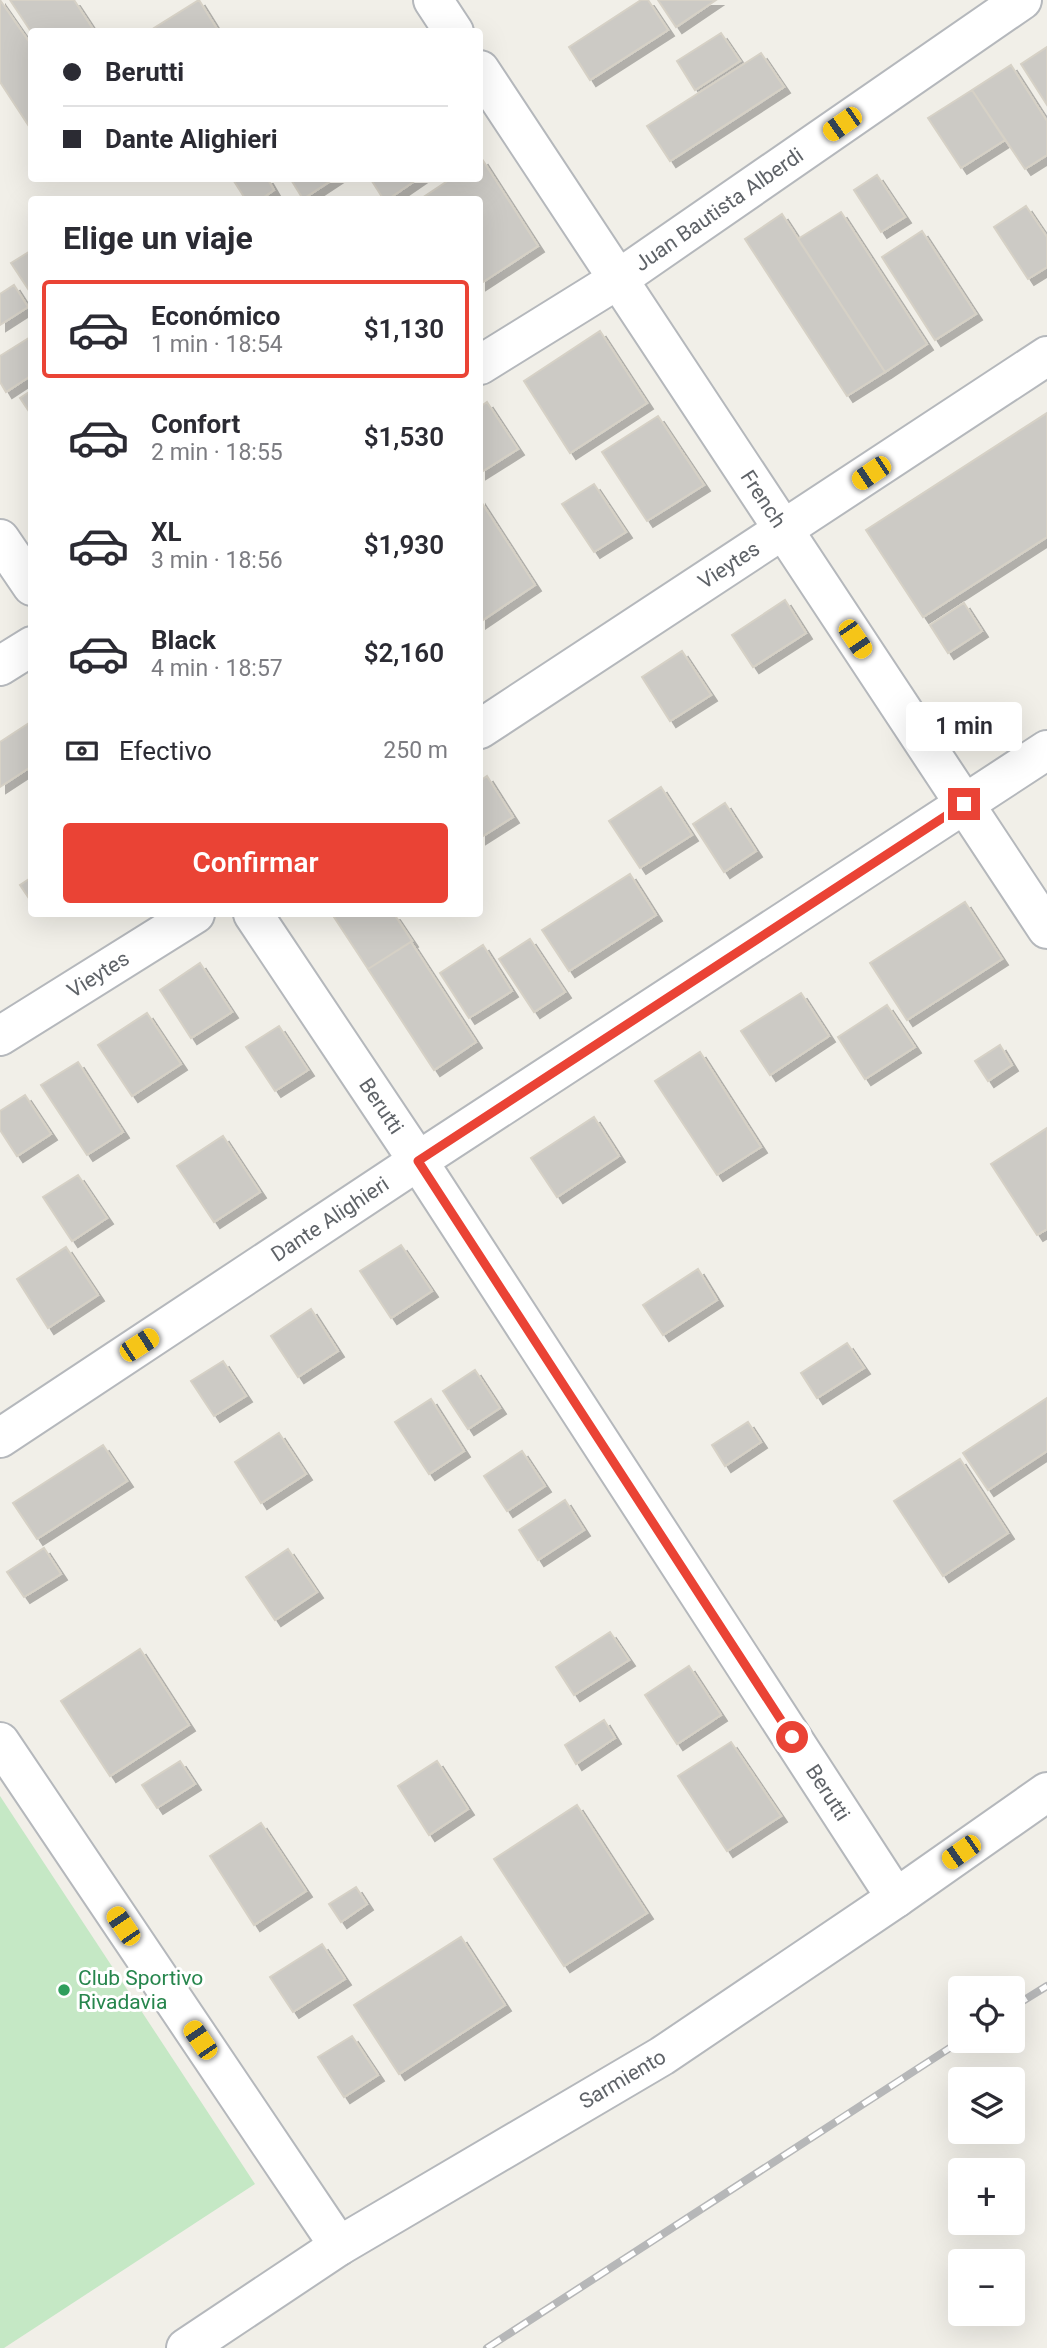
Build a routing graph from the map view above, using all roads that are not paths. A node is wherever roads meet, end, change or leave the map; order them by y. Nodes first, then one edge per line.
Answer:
1 (433, 0) edge
2 (1022, 0) edge
3 (451, 28) edge
4 (483, 75) edge
5 (617, 280) junction
6 (1047, 356) edge
7 (483, 363) edge
8 (783, 531) junction
9 (0, 539) edge
10 (28, 580) edge
11 (28, 648) edge
12 (0, 666) edge
13 (483, 727) edge
14 (1047, 750) edge
15 (964, 804) junction
16 (190, 917) edge
17 (255, 917) edge
18 (1047, 929) edge
19 (0, 1035) edge
20 (418, 1161) junction
21 (0, 1438) edge
22 (0, 1742) edge
23 (1047, 1792) edge
24 (896, 1898) junction
25 (339, 2246) junction
26 (186, 2348) edge

1 - 3 street
2 - 5 street, Juan Bautista Alberdi
4 - 5 street, French
5 - 7 street, Juan Bautista Alberdi
5 - 8 street, French
6 - 8 street, Vieytes
8 - 13 street, Vieytes
8 - 15 street, French
9 - 10 street
11 - 12 street
14 - 15 street, Dante Alighieri
15 - 18 street, French
15 - 20 street, Dante Alighieri
16 - 19 street, Vieytes
17 - 20 street, Berutti
20 - 21 street, Dante Alighieri
20 - 24 street, Berutti
22 - 25 street
23 - 24 street, Sarmiento
24 - 25 street, Sarmiento
25 - 26 street, Sarmiento

